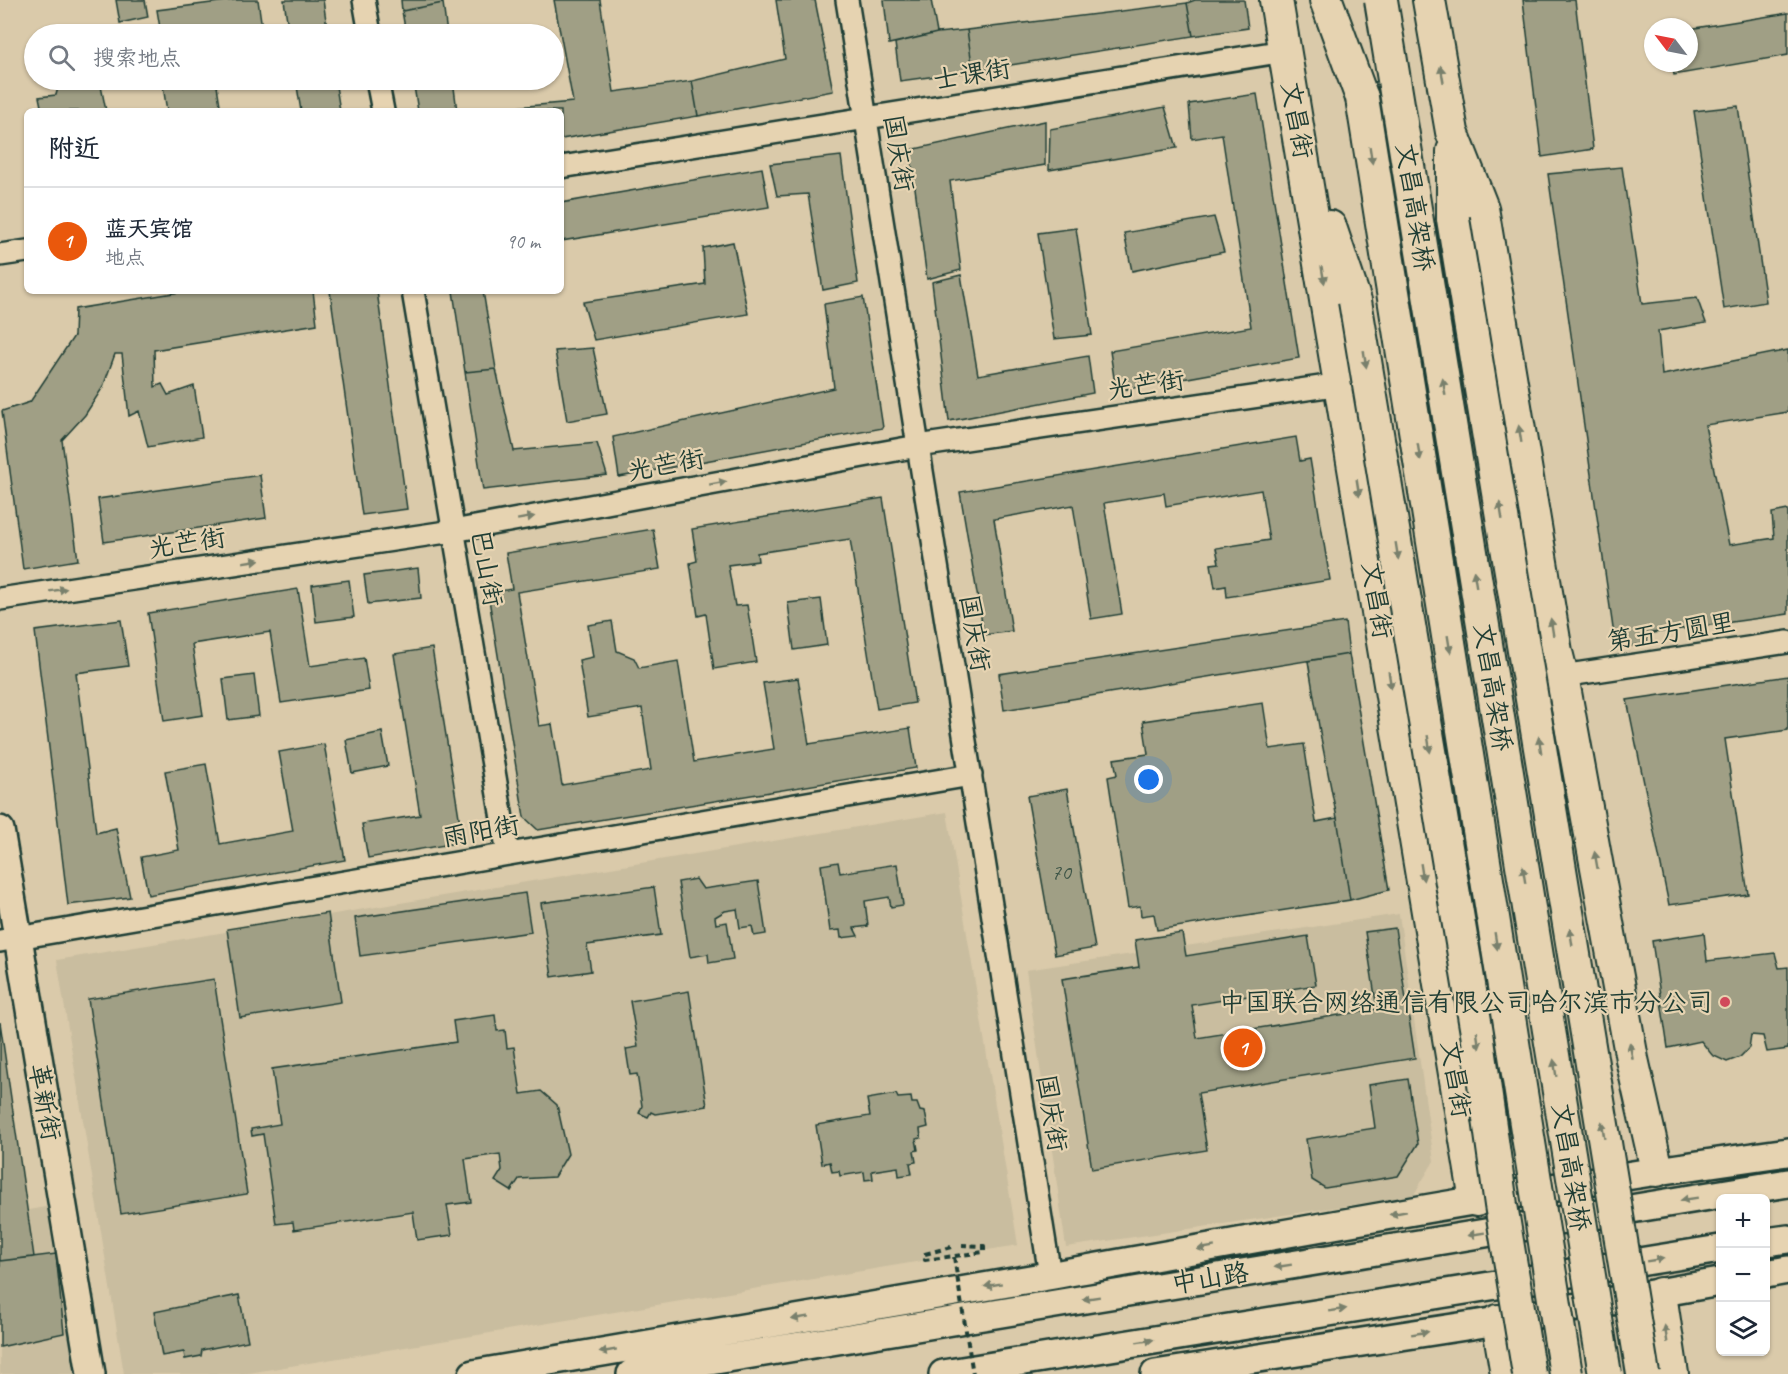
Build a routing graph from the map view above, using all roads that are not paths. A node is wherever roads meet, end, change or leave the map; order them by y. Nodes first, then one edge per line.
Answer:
1 (364, 0) edge
2 (847, 0) edge
3 (1276, 0) edge
4 (1326, 0) edge
5 (1346, 0) edge
6 (1381, 0) edge
7 (1429, 0) edge
8 (368, 24) edge
9 (1285, 51) junction
10 (379, 90) edge
11 (1362, 98) junction
12 (382, 108) edge
13 (866, 118) junction
14 (1298, 129) junction
15 (1452, 132) junction
16 (564, 167) edge
17 (24, 251) edge
18 (0, 255) edge
19 (414, 294) edge
20 (1341, 384) junction
21 (918, 446) junction
22 (453, 531) junction
23 (0, 599) edge
24 (1788, 642) edge
25 (1562, 676) junction
26 (970, 775) junction
27 (0, 830) edge
28 (508, 854) junction
29 (9, 940) edge
30 (1520, 1090) junction
31 (1788, 1152) edge
32 (1657, 1170) junction
33 (1788, 1183) edge
34 (1488, 1202) junction
35 (1788, 1239) edge
36 (1770, 1241) edge
37 (1716, 1250) edge
38 (1788, 1270) edge
39 (1770, 1273) edge
40 (1050, 1275) junction
41 (1628, 1280) junction
42 (1716, 1283) edge
43 (1660, 1294) junction
44 (1498, 1321) junction
45 (91, 1374) edge
46 (473, 1374) edge
47 (632, 1374) edge
48 (943, 1374) edge
49 (1155, 1374) edge
50 (1507, 1374) edge
51 (1529, 1374) edge
52 (1566, 1374) edge
53 (1605, 1374) edge
54 (1617, 1374) edge
55 (1643, 1374) edge
56 (1672, 1374) edge

1 - 8 street
2 - 13 street, 国庆街
3 - 9 highway, 文昌街
4 - 11 highway
5 - 11 highway, 文昌高架桥
53 -> 6 highway, 文昌高架桥, bridge
15 -> 7 highway
9 - 13 street, 士课街
9 - 14 highway, 文昌街
10 - 12 street
11 -> 30 highway, 文昌高架桥, bridge
13 - 16 street, 士课街
13 - 21 street, 国庆街
14 -> 20 highway, 文昌街
14 -> 34 highway, bridge
25 -> 15 highway
41 -> 15 highway, bridge
17 - 18 street
19 - 22 street, 巴山街
20 - 21 street, 光芒街
20 -> 34 highway, 文昌街
22 -> 21 street, 光芒街
21 - 26 street, 国庆街
23 -> 22 street, 光芒街
22 - 28 street, 巴山街
24 - 25 street, 第五方圆里
32 -> 25 highway
26 - 28 street, 雨阳街
26 - 40 street, 国庆街
27 - 29 main road, 革新街
28 - 29 street, 雨阳街
29 - 45 main road, 革新街
30 - 34 highway, bridge
30 - 52 highway, 文昌高架桥, bridge
31 - 32 main road
32 - 34 main road
33 -> 47 main road, 中山路
34 -> 40 main road
34 - 51 highway, bridge
35 - 36 main road
48 -> 37 main road, 中山路
38 - 39 main road
40 -> 46 main road
41 - 54 highway, bridge
41 - 55 highway, bridge
42 - 43 main road
43 - 44 main road
56 -> 43 highway
49 -> 44 main road
44 - 50 highway

